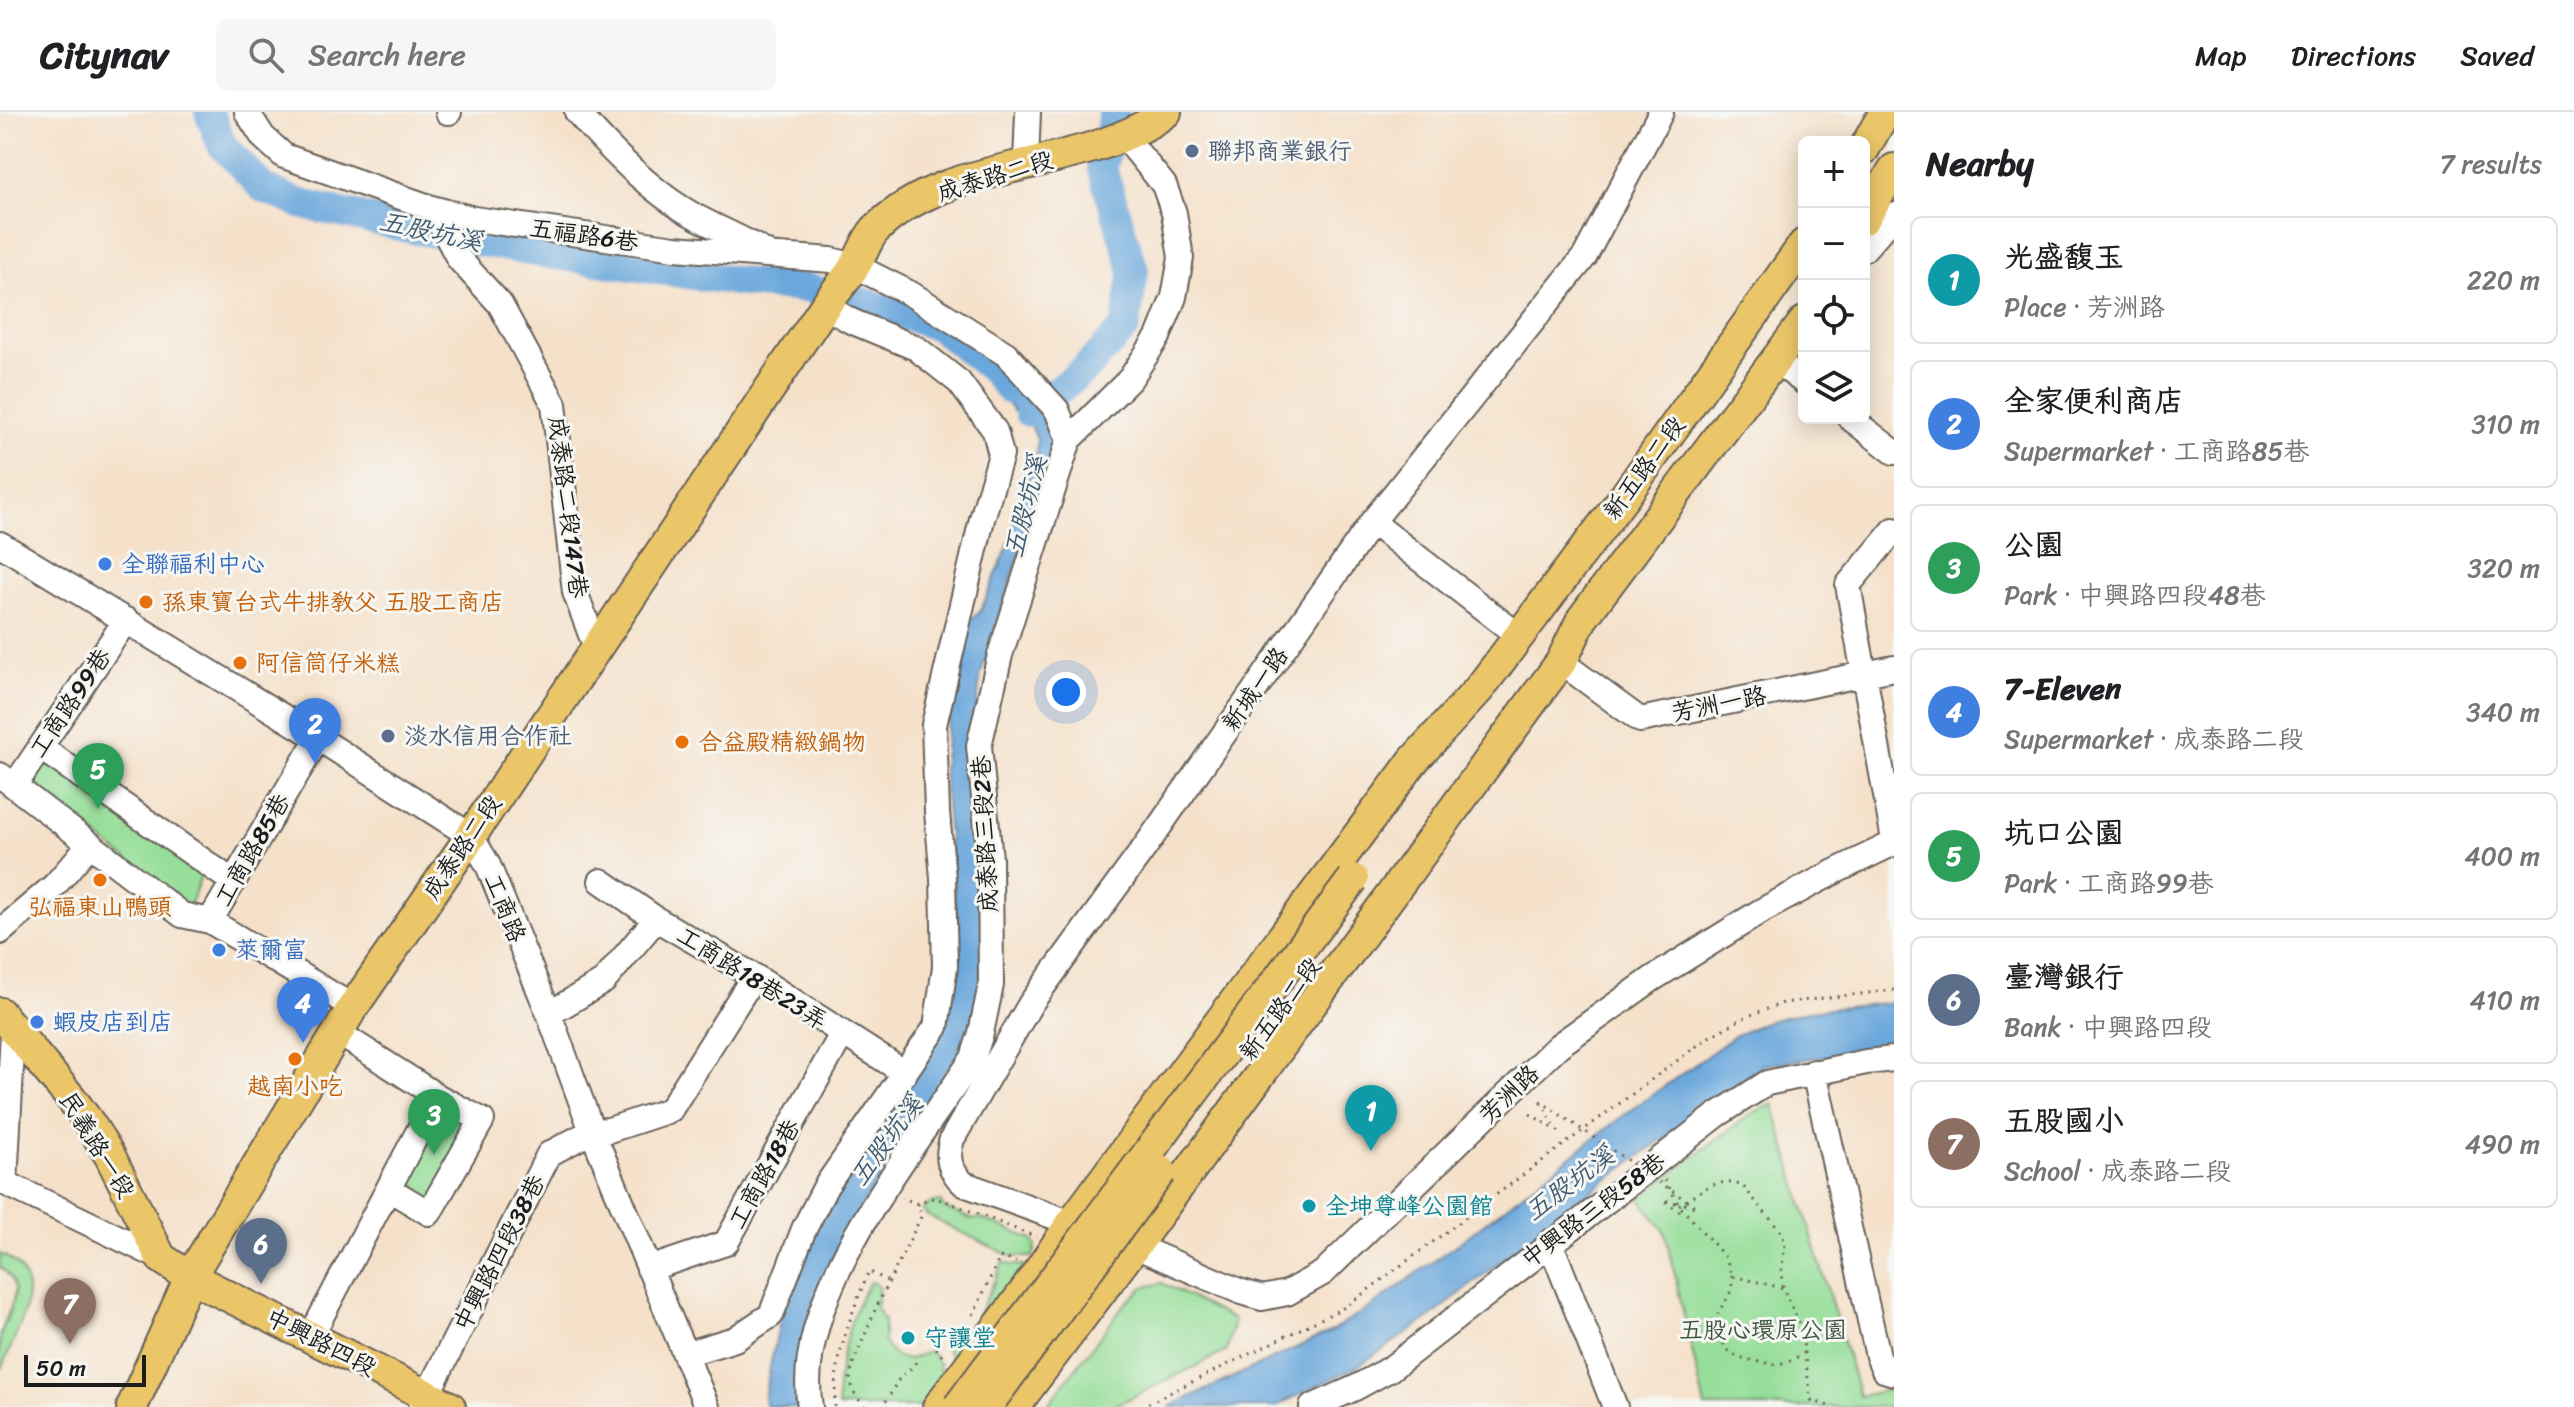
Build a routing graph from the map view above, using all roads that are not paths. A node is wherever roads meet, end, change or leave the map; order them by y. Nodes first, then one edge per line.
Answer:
1 (247, 112) edge
2 (577, 112) edge
3 (1028, 112) edge
4 (1166, 112) edge
5 (1661, 112) edge
6 (1885, 112) edge
7 (1124, 137) junction
8 (1870, 138) edge
9 (1026, 163) junction
10 (1894, 169) edge
11 (1870, 209) edge
12 (434, 212) junction
13 (1894, 215) edge
14 (1870, 242) edge
15 (1798, 252) edge
16 (770, 255) junction
17 (852, 270) junction
18 (825, 306) junction
19 (1798, 330) edge
20 (1776, 361) junction
21 (1798, 378) edge
22 (1858, 424) edge
23 (1069, 440) junction
24 (1894, 452) edge
25 (1372, 522) junction
26 (1894, 530) edge
27 (1, 546) edge
28 (1582, 619) junction
29 (126, 620) junction
30 (1519, 636) junction
31 (596, 648) junction
32 (1561, 662) junction
33 (1894, 668) edge
34 (1863, 676) junction
35 (1479, 689) junction
36 (318, 738) junction
37 (41, 748) junction
38 (8, 780) edge
39 (471, 836) junction
40 (1894, 841) edge
41 (90, 844) junction
42 (232, 881) junction
43 (601, 881) dead end
44 (1361, 884) junction
45 (656, 919) junction
46 (210, 921) junction
47 (0, 932) edge
48 (754, 976) junction
49 (549, 1014) junction
50 (345, 1020) junction
51 (6, 1022) edge
52 (842, 1034) junction
53 (1894, 1059) edge
54 (1814, 1072) junction
55 (905, 1073) junction
56 (437, 1096) junction
57 (592, 1131) junction
58 (3, 1182) edge
59 (389, 1189) junction
60 (1071, 1224) junction
61 (1550, 1242) junction
62 (1135, 1246) junction
63 (161, 1258) junction
64 (649, 1269) junction
65 (1039, 1272) junction
66 (190, 1277) junction
67 (1072, 1327) junction
68 (311, 1336) junction
69 (685, 1354) junction
70 (969, 1366) junction
71 (1894, 1373) edge
72 (433, 1403) edge
73 (1017, 1404) edge
74 (132, 1407) edge
75 (707, 1407) edge
76 (810, 1407) edge
77 (938, 1407) edge
78 (958, 1407) edge
79 (986, 1407) edge
80 (1312, 1407) edge
81 (1615, 1407) edge

1 - 12 street, 五福路6巷
2 - 16 street
3 - 9 street
4 - 7 main road, 成泰路二段
5 - 25 street, 新城一路
6 - 8 main road
7 - 9 main road, 成泰路二段
7 - 23 street, 成泰路三段2巷
9 - 17 main road, 成泰路二段
10 - 11 main road
12 - 16 street, 五福路6巷
12 - 31 street, 成泰路二段147巷
13 - 14 street
15 - 30 main road, 新五路二段
16 - 17 street, 五福路6巷
17 - 18 main road, 成泰路二段
17 - 23 street, 五福路6巷
18 - 31 main road, 成泰路二段
18 - 55 street
19 - 20 main road, 新五路二段
20 - 21 street
20 - 28 main road, 新五路二段
22 - 24 street
23 - 76 street, 成泰路三段2巷
25 - 30 street
25 - 60 street, 新城一路
26 - 34 street
27 - 29 street, 工商路
28 - 32 main road, 新五路二段
28 - 44 main road, 新五路二段
29 - 36 street, 工商路
29 - 37 street, 工商路99巷
30 - 35 main road, 新五路二段
31 - 39 main road, 成泰路二段
32 - 34 street, 芳洲一路
32 - 62 main road, 新五路二段
33 - 34 street, 芳洲一路
34 - 40 street
35 - 44 main road, 新五路二段
35 - 60 main road, 新五路二段
36 - 39 street, 工商路
36 - 42 street, 工商路85巷
37 - 38 street, 工商路99巷
37 - 42 street
38 - 41 street
39 - 49 street, 工商路
39 - 50 main road, 成泰路二段
40 - 62 street, 芳洲路
41 - 46 street
41 - 47 street
42 - 46 street, 工商路85巷
43 - 45 street, 工商路18巷23弄
44 - 78 main road, 新五路二段, bridge
44 - 79 main road, 新五路二段, bridge
45 - 48 street, 工商路18巷23弄
45 - 49 street
46 - 50 street
48 - 52 street, 工商路18巷23弄
48 - 57 street, 中興路四段38巷
49 - 57 street, 工商路
50 - 56 street
50 - 66 main road, 成泰路二段
51 - 58 street
51 - 63 main road, 民義路一段
52 - 55 street, 工商路18巷23弄
52 - 64 street, 工商路18巷
53 - 54 street, 中興路三段58巷
54 - 61 street, 中興路三段58巷
54 - 71 street
55 - 69 street
56 - 59 street
56 - 59 street
57 - 64 street, 工商路
57 - 72 street, 中興路四段38巷
58 - 63 street
59 - 68 street
60 - 62 street, 新城一路
60 - 65 main road, 新五路二段
61 - 80 street, 中興路三段58巷
61 - 81 street
62 - 67 main road, 新五路二段
63 - 66 main road
64 - 69 street, 工商路
65 - 67 main road
65 - 70 main road, 新五路二段
66 - 68 main road, 中興路四段
66 - 74 main road, 成泰路二段
67 - 73 main road, 新五路二段
68 - 72 main road, 中興路四段
69 - 75 street, 工商路
70 - 73 main road
70 - 77 main road, 新五路二段

